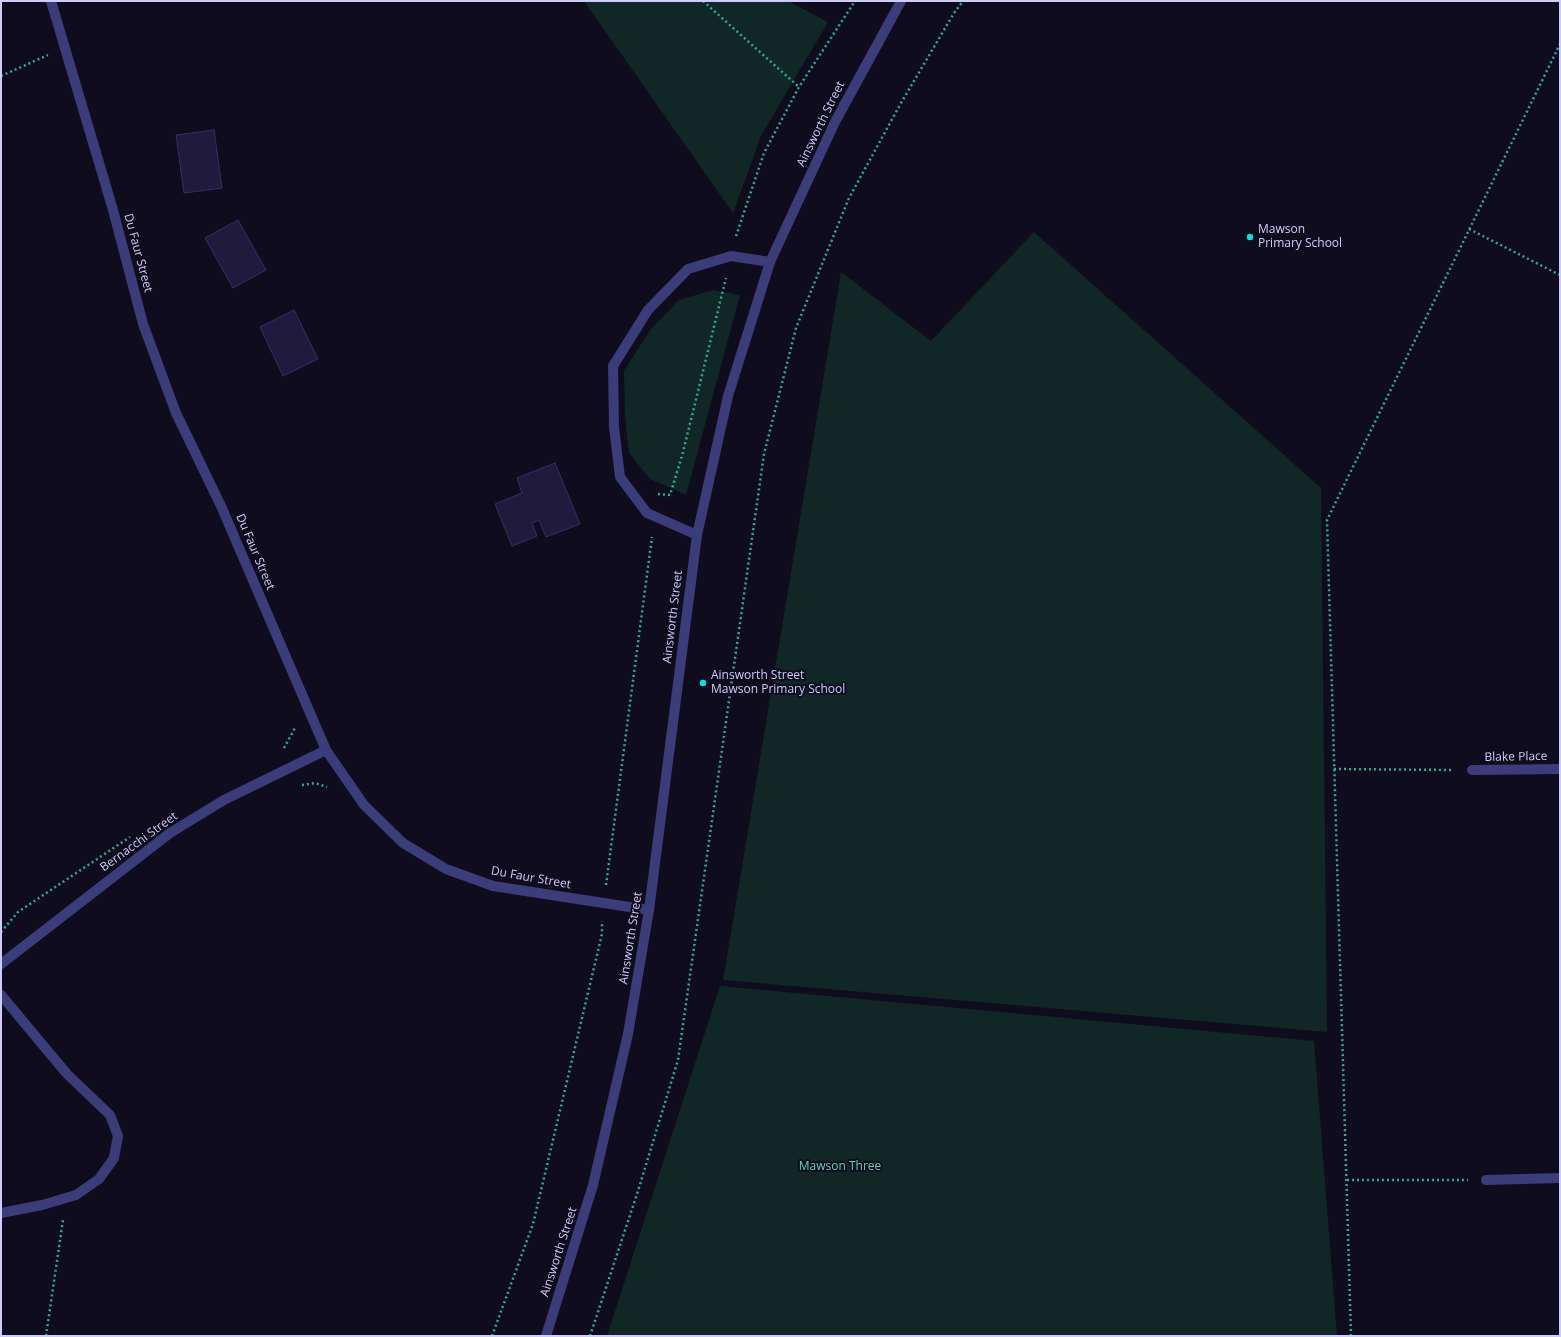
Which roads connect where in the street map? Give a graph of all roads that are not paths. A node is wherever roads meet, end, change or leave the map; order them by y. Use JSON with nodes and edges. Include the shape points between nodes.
{"nodes":[{"id":1,"x":51,"y":1,"type":"edge"},
{"id":2,"x":901,"y":1,"type":"edge"},
{"id":3,"x":770,"y":262,"type":"junction"},
{"id":4,"x":697,"y":535,"type":"junction"},
{"id":5,"x":326,"y":750,"type":"junction"},
{"id":6,"x":1560,"y":769,"type":"edge"},
{"id":7,"x":1472,"y":770,"type":"road end"},
{"id":8,"x":649,"y":910,"type":"junction"},
{"id":9,"x":1,"y":964,"type":"edge"},
{"id":10,"x":1,"y":995,"type":"edge"},
{"id":11,"x":1560,"y":1178,"type":"edge"},
{"id":12,"x":1486,"y":1180,"type":"road end"},
{"id":13,"x":1,"y":1213,"type":"edge"},
{"id":14,"x":546,"y":1336,"type":"edge"}],
"edges":[{"from":1,"to":5,"type":"street","name":"Du Faur Street","via":[[113,210],[143,324],[176,413],[221,506]]},
{"from":2,"to":3,"type":"street","name":"Ainsworth Street","via":[[835,122]]},
{"from":3,"to":4,"type":"street","name":"Ainsworth Street","via":[[728,396]]},
{"from":3,"to":4,"type":"street","via":[[731,256],[688,269],[648,310],[613,366],[614,427],[620,477],[647,513]]},
{"from":4,"to":8,"type":"street","name":"Ainsworth Street"},
{"from":5,"to":8,"type":"street","name":"Du Faur Street","via":[[364,805],[403,843],[446,869],[493,886]]},
{"from":5,"to":9,"type":"street","name":"Bernacchi Street","via":[[224,800],[170,833]]},
{"from":6,"to":7,"type":"street","name":"Blake Place"},
{"from":8,"to":14,"type":"street","name":"Ainsworth Street","via":[[628,1034],[593,1185]]},
{"from":10,"to":13,"type":"street","via":[[67,1074],[110,1115],[118,1136],[114,1158],[98,1179],[76,1195]]},
{"from":11,"to":12,"type":"street"}]}
